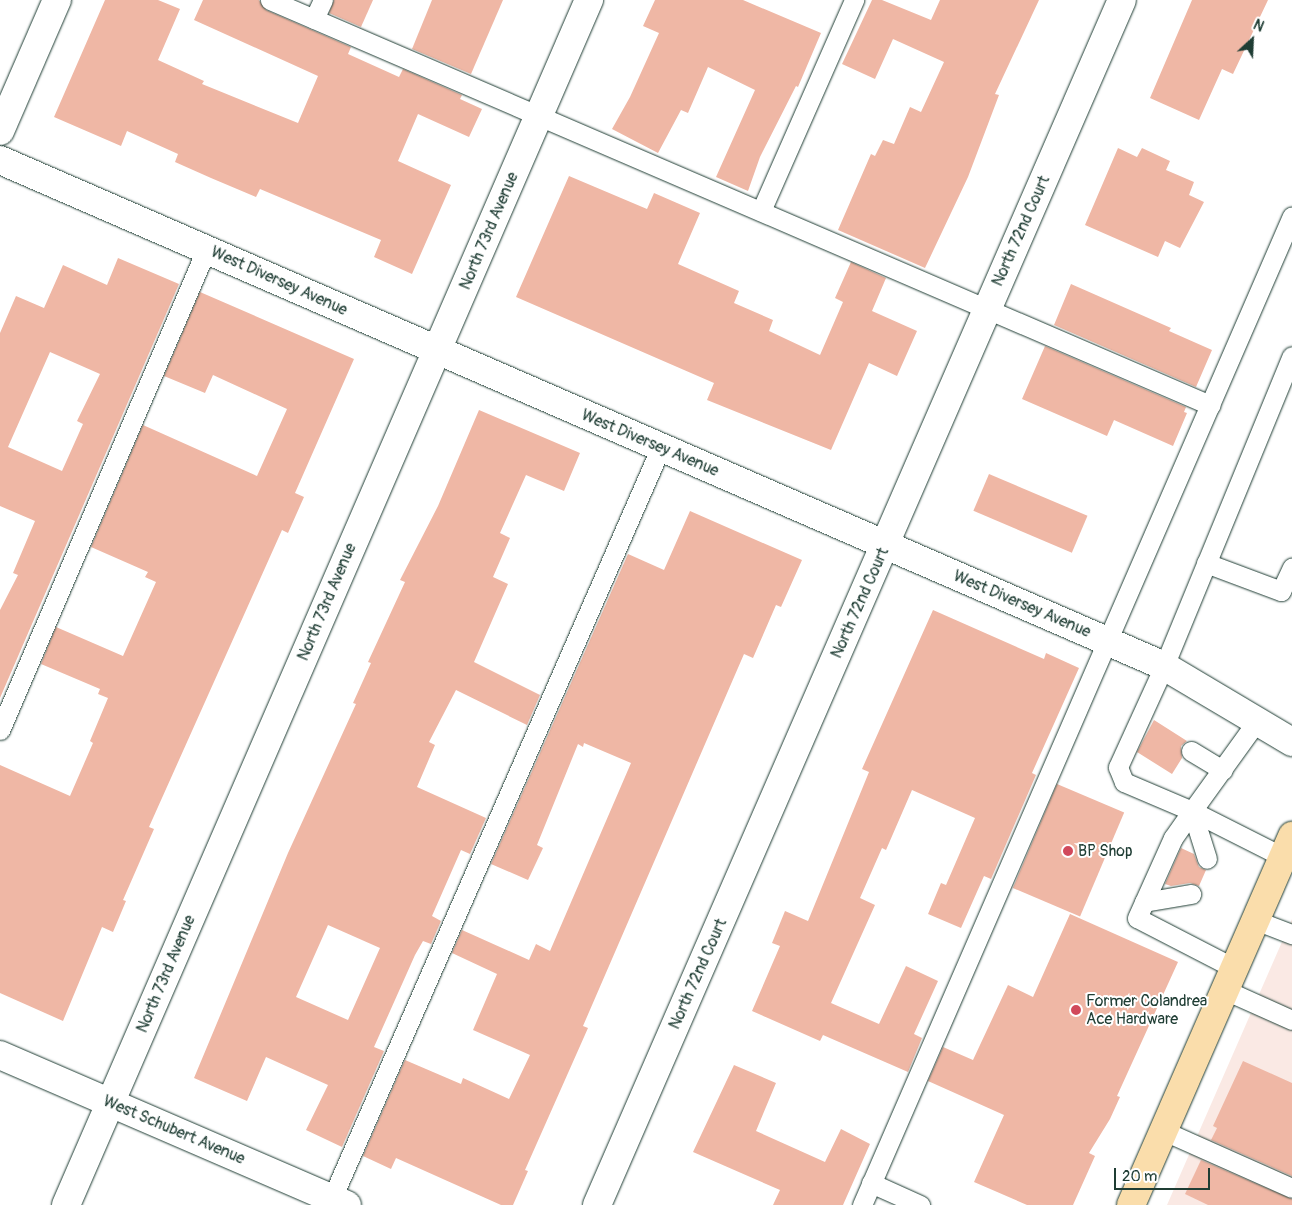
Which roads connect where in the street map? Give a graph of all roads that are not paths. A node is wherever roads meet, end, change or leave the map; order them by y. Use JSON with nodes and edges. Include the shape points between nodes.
{"nodes":[{"id":1,"x":57,"y":0,"type":"edge"},
{"id":2,"x":270,"y":0,"type":"edge"},
{"id":3,"x":323,"y":0,"type":"edge"},
{"id":4,"x":589,"y":0,"type":"edge"},
{"id":5,"x":854,"y":0,"type":"edge"},
{"id":6,"x":1122,"y":0,"type":"edge"},
{"id":7,"x":314,"y":19,"type":"junction"},
{"id":8,"x":538,"y":116,"type":"junction"},
{"id":9,"x":0,"y":131,"type":"edge"},
{"id":10,"x":0,"y":160,"type":"edge"},
{"id":11,"x":761,"y":212,"type":"junction"},
{"id":12,"x":1292,"y":216,"type":"edge"},
{"id":13,"x":206,"y":250,"type":"junction"},
{"id":14,"x":987,"y":309,"type":"junction"},
{"id":15,"x":437,"y":350,"type":"junction"},
{"id":16,"x":1292,"y":356,"type":"edge"},
{"id":17,"x":1210,"y":405,"type":"junction"},
{"id":18,"x":661,"y":448,"type":"junction"},
{"id":19,"x":885,"y":545,"type":"junction"},
{"id":20,"x":1206,"y":563,"type":"junction"},
{"id":21,"x":1292,"y":567,"type":"edge"},
{"id":22,"x":1107,"y":641,"type":"junction"},
{"id":23,"x":1164,"y":666,"type":"junction"},
{"id":24,"x":1257,"y":721,"type":"junction"},
{"id":25,"x":0,"y":730,"type":"edge"},
{"id":26,"x":1292,"y":742,"type":"edge"},
{"id":27,"x":1191,"y":751,"type":"dead end"},
{"id":28,"x":1223,"y":770,"type":"junction"},
{"id":29,"x":1192,"y":810,"type":"junction"},
{"id":30,"x":1288,"y":846,"type":"edge"},
{"id":31,"x":1207,"y":859,"type":"dead end"},
{"id":32,"x":1191,"y":894,"type":"dead end"},
{"id":33,"x":1144,"y":902,"type":"junction"},
{"id":34,"x":1255,"y":920,"type":"junction"},
{"id":35,"x":1292,"y":934,"type":"edge"},
{"id":36,"x":1229,"y":979,"type":"junction"},
{"id":37,"x":1292,"y":1020,"type":"edge"},
{"id":38,"x":0,"y":1055,"type":"edge"},
{"id":39,"x":110,"y":1103,"type":"junction"},
{"id":40,"x":1164,"y":1131,"type":"junction"},
{"id":41,"x":872,"y":1183,"type":"junction"},
{"id":42,"x":1292,"y":1188,"type":"edge"},
{"id":43,"x":336,"y":1203,"type":"edge"},
{"id":44,"x":66,"y":1205,"type":"edge"},
{"id":45,"x":598,"y":1205,"type":"edge"},
{"id":46,"x":862,"y":1205,"type":"edge"},
{"id":47,"x":920,"y":1205,"type":"edge"},
{"id":48,"x":1131,"y":1205,"type":"edge"}],
"edges":[{"from":1,"to":9,"type":"street"},
{"from":2,"to":7,"type":"lane"},
{"from":3,"to":7,"type":"lane"},
{"from":4,"to":8,"type":"street","name":"North 73rd Avenue"},
{"from":5,"to":11,"type":"lane"},
{"from":6,"to":14,"type":"street","name":"North 72nd Court"},
{"from":7,"to":8,"type":"lane"},
{"from":8,"to":11,"type":"lane"},
{"from":8,"to":15,"type":"street","name":"North 73rd Avenue"},
{"from":10,"to":13,"type":"street","name":"West Diversey Avenue"},
{"from":11,"to":14,"type":"lane"},
{"from":12,"to":17,"type":"lane"},
{"from":13,"to":15,"type":"street","name":"West Diversey Avenue"},
{"from":13,"to":25,"type":"lane"},
{"from":14,"to":17,"type":"lane"},
{"from":14,"to":19,"type":"street","name":"North 72nd Court"},
{"from":15,"to":18,"type":"street","name":"West Diversey Avenue"},
{"from":15,"to":39,"type":"street","name":"North 73rd Avenue"},
{"from":16,"to":20,"type":"lane"},
{"from":17,"to":22,"type":"lane"},
{"from":18,"to":19,"type":"street","name":"West Diversey Avenue"},
{"from":18,"to":43,"type":"lane"},
{"from":19,"to":22,"type":"street","name":"West Diversey Avenue"},
{"from":19,"to":45,"type":"street","name":"North 72nd Court"},
{"from":20,"to":21,"type":"lane","via":[[1281,591]]},
{"from":20,"to":23,"type":"lane"},
{"from":22,"to":23,"type":"street","name":"West Diversey Avenue"},
{"from":22,"to":41,"type":"lane"},
{"from":23,"to":24,"type":"street","name":"West Diversey Avenue"},
{"from":23,"to":29,"type":"lane","via":[[1146,724],[1118,767],[1124,782]]},
{"from":24,"to":26,"type":"street","name":"West Diversey Avenue"},
{"from":24,"to":28,"type":"lane"},
{"from":27,"to":28,"type":"lane"},
{"from":28,"to":29,"type":"lane"},
{"from":29,"to":30,"type":"lane"},
{"from":29,"to":31,"type":"lane"},
{"from":29,"to":33,"type":"lane","via":[[1173,838]]},
{"from":30,"to":34,"type":"main road"},
{"from":32,"to":33,"type":"lane"},
{"from":33,"to":36,"type":"lane","via":[[1137,918]]},
{"from":34,"to":35,"type":"lane"},
{"from":34,"to":36,"type":"main road"},
{"from":36,"to":37,"type":"lane"},
{"from":36,"to":40,"type":"main road"},
{"from":38,"to":39,"type":"street","name":"West Schubert Avenue"},
{"from":39,"to":43,"type":"street","name":"West Schubert Avenue"},
{"from":39,"to":44,"type":"street","name":"North 73rd Avenue"},
{"from":40,"to":42,"type":"lane"},
{"from":40,"to":48,"type":"main road"},
{"from":41,"to":46,"type":"lane"},
{"from":41,"to":47,"type":"lane"}]}
